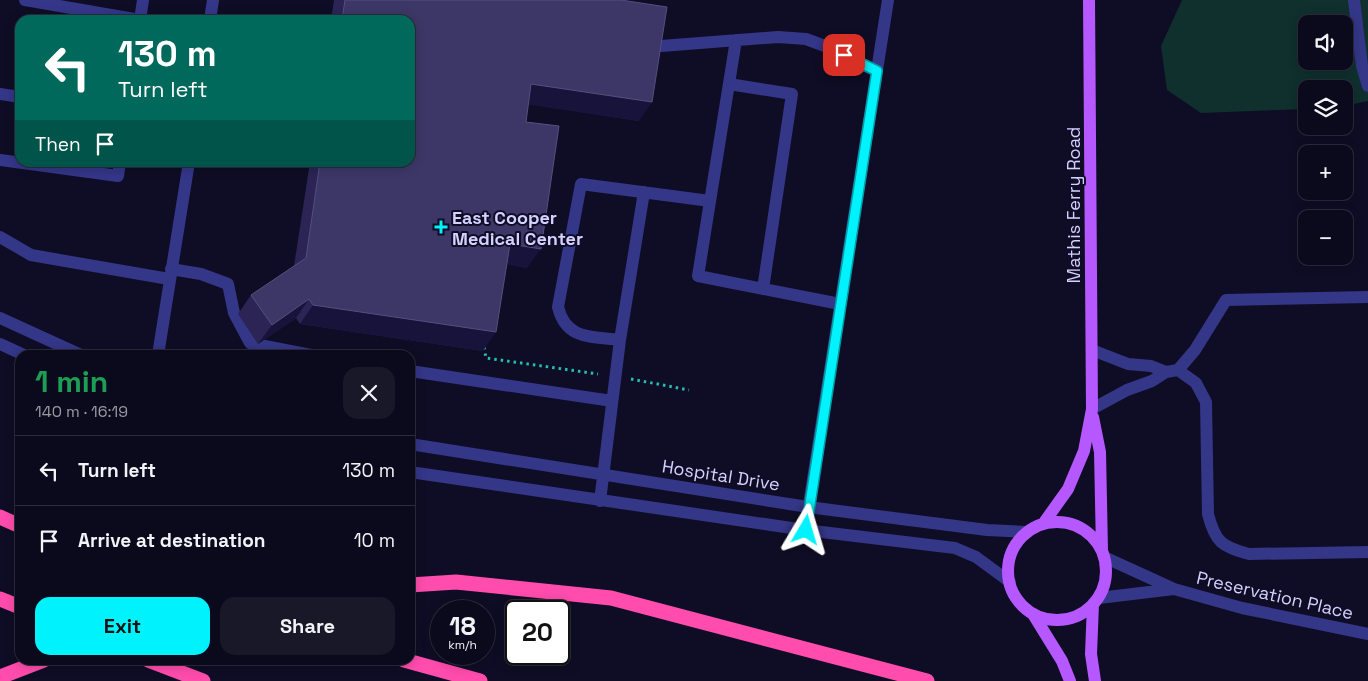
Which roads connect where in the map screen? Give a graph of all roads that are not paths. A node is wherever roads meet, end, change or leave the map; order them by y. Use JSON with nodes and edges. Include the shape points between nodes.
{"nodes":[{"id":1,"x":25,"y":0,"type":"edge"},
{"id":2,"x":143,"y":0,"type":"edge"},
{"id":3,"x":213,"y":0,"type":"edge"},
{"id":4,"x":888,"y":0,"type":"edge"},
{"id":5,"x":1089,"y":0,"type":"edge"},
{"id":6,"x":1354,"y":0,"type":"edge"},
{"id":7,"x":111,"y":15,"type":"edge"},
{"id":8,"x":141,"y":15,"type":"edge"},
{"id":9,"x":211,"y":15,"type":"edge"},
{"id":10,"x":736,"y":40,"type":"junction"},
{"id":11,"x":661,"y":46,"type":"edge"},
{"id":12,"x":877,"y":71,"type":"junction"},
{"id":13,"x":729,"y":84,"type":"junction"},
{"id":14,"x":1368,"y":86,"type":"edge"},
{"id":15,"x":0,"y":94,"type":"edge"},
{"id":16,"x":15,"y":96,"type":"edge"},
{"id":17,"x":0,"y":160,"type":"edge"},
{"id":18,"x":15,"y":162,"type":"edge"},
{"id":19,"x":52,"y":167,"type":"edge"},
{"id":20,"x":119,"y":167,"type":"edge"},
{"id":21,"x":188,"y":167,"type":"edge"},
{"id":22,"x":644,"y":192,"type":"junction"},
{"id":23,"x":710,"y":201,"type":"junction"},
{"id":24,"x":0,"y":237,"type":"edge"},
{"id":25,"x":170,"y":274,"type":"junction"},
{"id":26,"x":764,"y":289,"type":"junction"},
{"id":27,"x":1368,"y":298,"type":"edge"},
{"id":28,"x":840,"y":304,"type":"junction"},
{"id":29,"x":0,"y":318,"type":"edge"},
{"id":30,"x":620,"y":340,"type":"junction"},
{"id":31,"x":0,"y":344,"type":"edge"},
{"id":32,"x":70,"y":350,"type":"edge"},
{"id":33,"x":159,"y":350,"type":"edge"},
{"id":34,"x":286,"y":350,"type":"edge"},
{"id":35,"x":1092,"y":350,"type":"junction"},
{"id":36,"x":15,"y":351,"type":"edge"},
{"id":37,"x":1172,"y":371,"type":"junction"},
{"id":38,"x":415,"y":372,"type":"edge"},
{"id":39,"x":612,"y":401,"type":"junction"},
{"id":40,"x":1092,"y":409,"type":"junction"},
{"id":41,"x":415,"y":445,"type":"edge"},
{"id":42,"x":415,"y":473,"type":"edge"},
{"id":43,"x":603,"y":474,"type":"junction"},
{"id":44,"x":600,"y":501,"type":"junction"},
{"id":45,"x":808,"y":507,"type":"junction"},
{"id":46,"x":0,"y":517,"type":"edge"},
{"id":47,"x":15,"y":524,"type":"edge"},
{"id":48,"x":1042,"y":524,"type":"junction"},
{"id":49,"x":806,"y":530,"type":"junction"},
{"id":50,"x":1027,"y":532,"type":"junction"},
{"id":51,"x":1368,"y":552,"type":"edge"},
{"id":52,"x":1103,"y":553,"type":"junction"},
{"id":53,"x":1010,"y":582,"type":"junction"},
{"id":54,"x":415,"y":585,"type":"edge"},
{"id":55,"x":1174,"y":589,"type":"junction"},
{"id":56,"x":0,"y":599,"type":"edge"},
{"id":57,"x":1096,"y":601,"type":"junction"},
{"id":58,"x":15,"y":605,"type":"edge"},
{"id":59,"x":1033,"y":614,"type":"junction"},
{"id":60,"x":1368,"y":634,"type":"edge"},
{"id":61,"x":415,"y":663,"type":"edge"},
{"id":62,"x":31,"y":665,"type":"edge"},
{"id":63,"x":161,"y":665,"type":"edge"},
{"id":64,"x":0,"y":677,"type":"edge"},
{"id":65,"x":203,"y":681,"type":"edge"},
{"id":66,"x":480,"y":681,"type":"edge"},
{"id":67,"x":928,"y":681,"type":"edge"},
{"id":68,"x":1070,"y":681,"type":"edge"},
{"id":69,"x":1095,"y":681,"type":"edge"}],
"edges":[{"from":1,"to":7,"type":"street"},
{"from":2,"to":8,"type":"street"},
{"from":3,"to":9,"type":"street"},
{"from":4,"to":12,"type":"street"},
{"from":5,"to":35,"type":"main road","name":"Mathis Ferry Road"},
{"from":6,"to":14,"type":"street","via":[[1362,66]]},
{"from":10,"to":11,"type":"street"},
{"from":10,"to":12,"type":"street","via":[[806,39]]},
{"from":10,"to":13,"type":"street"},
{"from":12,"to":28,"type":"street"},
{"from":13,"to":23,"type":"street"},
{"from":13,"to":26,"type":"street","via":[[792,94]]},
{"from":15,"to":16,"type":"street"},
{"from":17,"to":18,"type":"street"},
{"from":19,"to":20,"type":"street","via":[[118,176]]},
{"from":21,"to":25,"type":"street"},
{"from":22,"to":23,"type":"street"},
{"from":22,"to":30,"type":"street"},
{"from":22,"to":30,"type":"street","via":[[582,184],[558,306],[561,320],[575,333]]},
{"from":23,"to":26,"type":"street","via":[[698,276]]},
{"from":24,"to":25,"type":"street","via":[[31,255]]},
{"from":25,"to":33,"type":"street"},
{"from":25,"to":34,"type":"street","via":[[202,274],[228,284],[234,313],[250,343]]},
{"from":26,"to":28,"type":"street"},
{"from":27,"to":37,"type":"street","via":[[1226,300],[1195,350]]},
{"from":28,"to":45,"type":"street"},
{"from":29,"to":32,"type":"street"},
{"from":30,"to":39,"type":"street"},
{"from":31,"to":36,"type":"street"},
{"from":35,"to":37,"type":"street","via":[[1128,364]]},
{"from":35,"to":40,"type":"main road","name":"Mathis Ferry Road"},
{"from":37,"to":40,"type":"street"},
{"from":37,"to":51,"type":"street","via":[[1196,382],[1206,402],[1208,514],[1219,542],[1249,554]]},
{"from":38,"to":39,"type":"street"},
{"from":39,"to":43,"type":"street"},
{"from":40,"to":48,"type":"main road","name":"Mathis Ferry Road","via":[[1084,451],[1068,489]]},
{"from":40,"to":52,"type":"main road","name":"Mathis Ferry Road","via":[[1100,452]]},
{"from":41,"to":43,"type":"street","name":"Hospital Drive"},
{"from":42,"to":44,"type":"street"},
{"from":43,"to":44,"type":"street"},
{"from":43,"to":45,"type":"street","name":"Hospital Drive"},
{"from":44,"to":49,"type":"street"},
{"from":45,"to":49,"type":"street"},
{"from":45,"to":50,"type":"street","name":"Hospital Drive","via":[[986,530]]},
{"from":46,"to":47,"type":"highway"},
{"from":48,"to":50,"type":"main road"},
{"from":48,"to":52,"type":"main road","via":[[1060,522],[1077,526],[1091,536]]},
{"from":49,"to":53,"type":"street","via":[[955,548],[976,557]]},
{"from":50,"to":53,"type":"main road","via":[[1015,546],[1009,564]]},
{"from":52,"to":55,"type":"street","name":"Preservation Place"},
{"from":52,"to":57,"type":"main road","via":[[1104,585]]},
{"from":53,"to":59,"type":"main road","via":[[1014,595]]},
{"from":54,"to":67,"type":"highway","via":[[456,582],[611,598]]},
{"from":55,"to":57,"type":"street","name":"Preservation Place"},
{"from":55,"to":60,"type":"street","name":"Preservation Place","via":[[1242,608]]},
{"from":56,"to":58,"type":"highway"},
{"from":57,"to":59,"type":"main road","via":[[1084,613],[1059,620]]},
{"from":57,"to":69,"type":"main road","via":[[1091,654]]},
{"from":59,"to":68,"type":"main road","via":[[1062,661]]},
{"from":61,"to":66,"type":"highway"},
{"from":62,"to":64,"type":"highway"},
{"from":63,"to":65,"type":"highway"}]}
